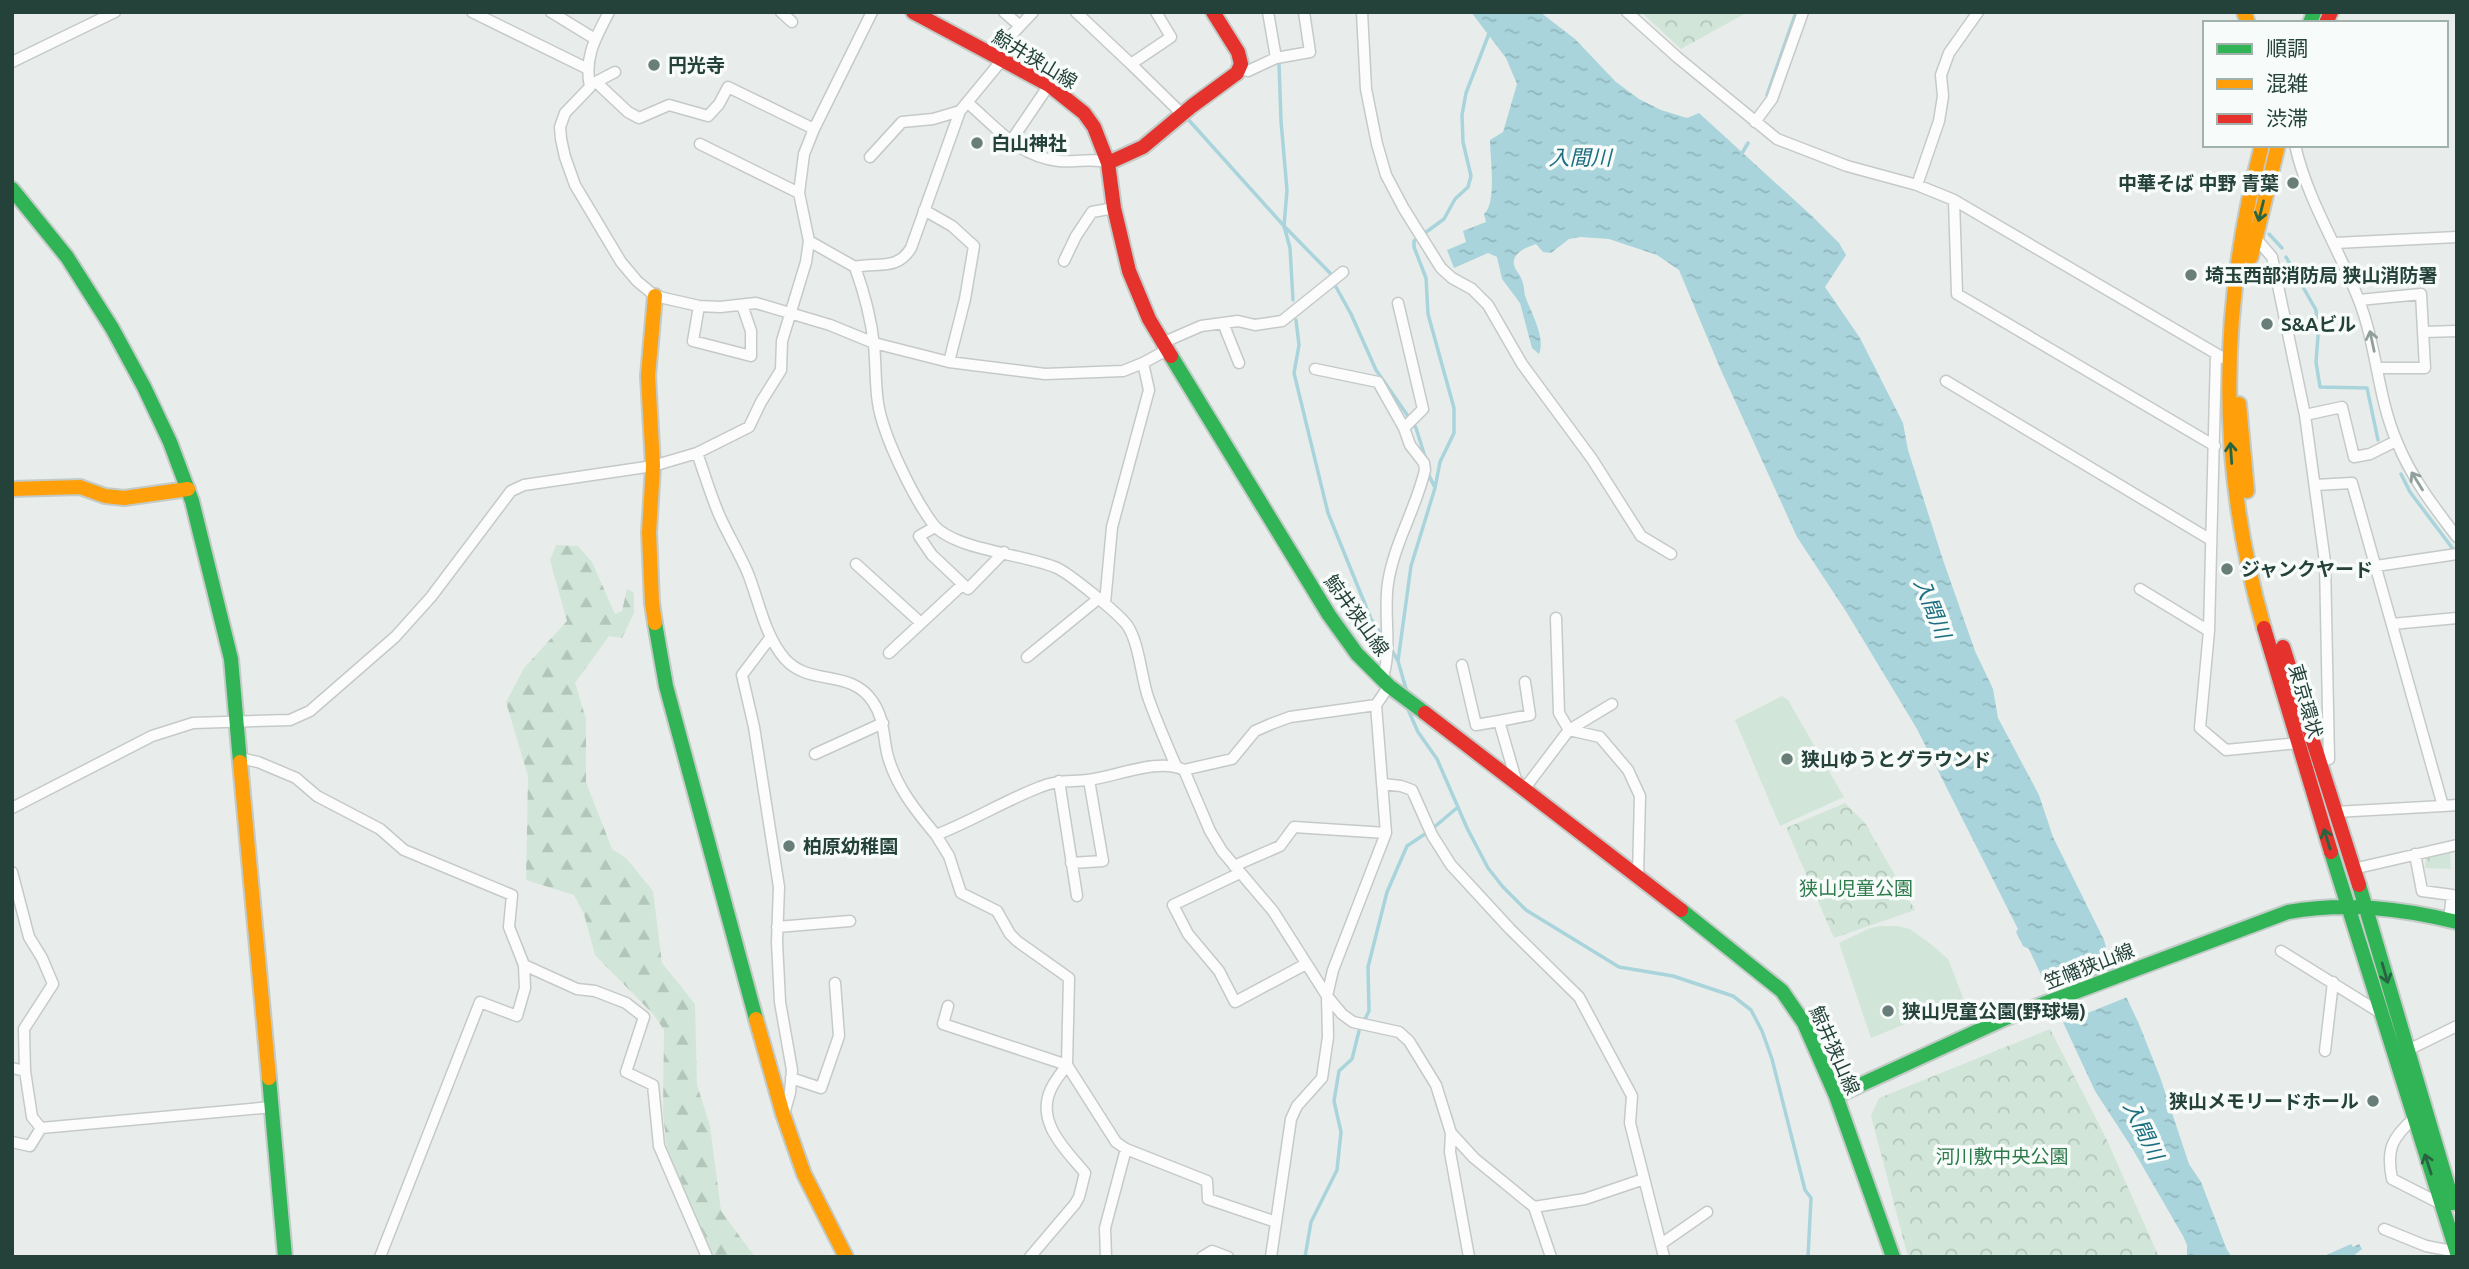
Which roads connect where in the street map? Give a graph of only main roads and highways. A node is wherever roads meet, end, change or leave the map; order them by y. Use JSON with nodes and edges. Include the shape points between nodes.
{"nodes":[{"id":1,"x":913,"y":12,"type":"edge"},
{"id":2,"x":1213,"y":12,"type":"edge"},
{"id":3,"x":934,"y":17,"type":"edge"},
{"id":4,"x":2262,"y":147,"type":"edge"},
{"id":5,"x":2277,"y":147,"type":"edge"},
{"id":6,"x":1108,"y":163,"type":"junction"},
{"id":7,"x":12,"y":189,"type":"edge"},
{"id":8,"x":654,"y":296,"type":"road end"},
{"id":9,"x":12,"y":489,"type":"edge"},
{"id":10,"x":188,"y":489,"type":"junction"},
{"id":11,"x":2347,"y":905,"type":"junction"},
{"id":12,"x":2366,"y":907,"type":"junction"},
{"id":13,"x":2453,"y":921,"type":"edge"},
{"id":14,"x":2400,"y":1054,"type":"junction"},
{"id":15,"x":1836,"y":1097,"type":"junction"},
{"id":16,"x":2457,"y":1214,"type":"edge"},
{"id":17,"x":2457,"y":1252,"type":"edge"},
{"id":18,"x":1890,"y":1254,"type":"edge"},
{"id":19,"x":285,"y":1257,"type":"edge"},
{"id":20,"x":846,"y":1257,"type":"edge"}],
"edges":[{"from":1,"to":3,"type":"main road","name":"鯨井狭山線"},
{"from":2,"to":6,"type":"main road","via":[[1237,50],[1241,69],[1140,150]]},
{"from":3,"to":6,"type":"main road","name":"鯨井狭山線","via":[[1049,85],[1084,113]]},
{"from":11,"to":4,"type":"main road","name":"東京環状","one_way":true,"via":[[2253,589],[2238,517],[2222,357]]},
{"from":5,"to":12,"type":"main road","name":"東京環状","one_way":true,"via":[[2254,236],[2242,320],[2239,363],[2244,470],[2264,586]]},
{"from":6,"to":15,"type":"main road","name":"鯨井狭山線","via":[[1122,247],[1137,296],[1357,654],[1386,683],[1782,991],[1804,1023]]},
{"from":7,"to":10,"type":"main road","via":[[67,257],[113,328],[170,442]]},
{"from":8,"to":20,"type":"main road","via":[[648,376],[653,466],[649,533],[656,634],[666,686],[783,1114],[816,1200]]},
{"from":9,"to":10,"type":"main road","via":[[80,487],[124,498]]},
{"from":10,"to":19,"type":"main road","via":[[231,659]]},
{"from":11,"to":12,"type":"main road","name":"笠幡狭山線"},
{"from":11,"to":14,"type":"main road","name":"東京環状","via":[[2380,1012]]},
{"from":11,"to":15,"type":"main road","name":"笠幡狭山線","via":[[2305,908],[2251,924],[2006,1018]]},
{"from":12,"to":13,"type":"main road","name":"笠幡狭山線"},
{"from":12,"to":14,"type":"main road","name":"東京環状","one_way":true},
{"from":14,"to":16,"type":"main road","name":"東京環状"},
{"from":17,"to":14,"type":"main road","name":"東京環状","one_way":true,"via":[[2414,1118]]},
{"from":15,"to":18,"type":"main road","name":"鯨井狭山線"}]}
